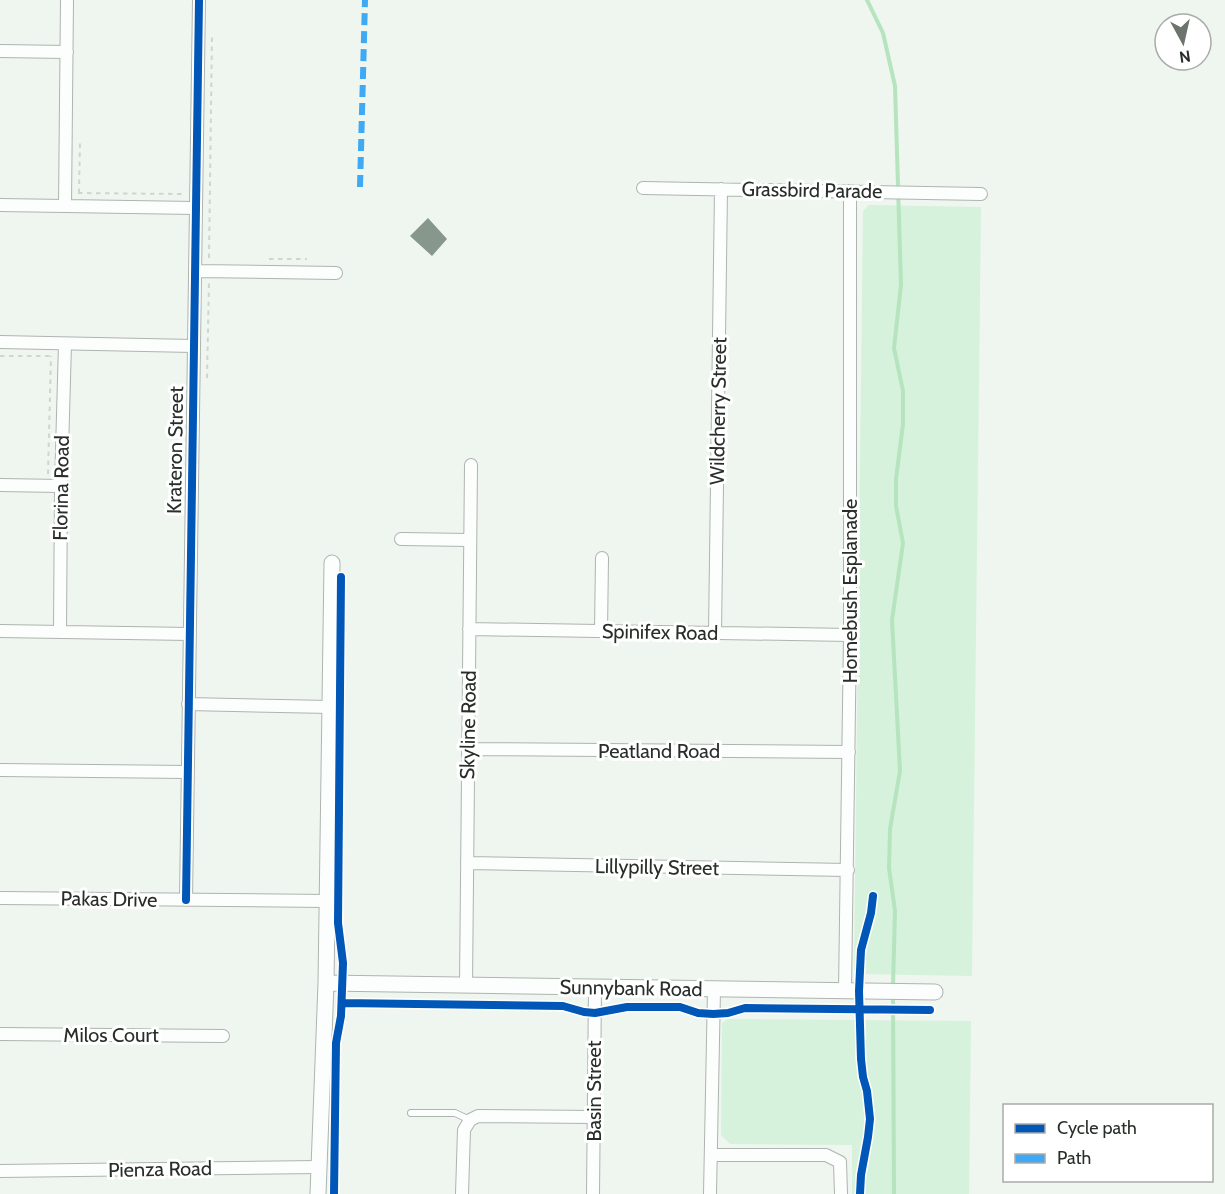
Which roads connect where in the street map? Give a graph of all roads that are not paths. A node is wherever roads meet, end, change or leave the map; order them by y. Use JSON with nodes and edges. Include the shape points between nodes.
{"nodes":[{"id":1,"x":67,"y":0,"type":"edge"},
{"id":2,"x":199,"y":0,"type":"edge"},
{"id":3,"x":0,"y":51,"type":"edge"},
{"id":4,"x":67,"y":52,"type":"junction"},
{"id":5,"x":643,"y":188,"type":"dead end"},
{"id":6,"x":721,"y":189,"type":"junction"},
{"id":7,"x":850,"y":191,"type":"junction"},
{"id":8,"x":981,"y":194,"type":"dead end"},
{"id":9,"x":0,"y":205,"type":"edge"},
{"id":10,"x":65,"y":206,"type":"junction"},
{"id":11,"x":195,"y":208,"type":"junction"},
{"id":12,"x":195,"y":271,"type":"junction"},
{"id":13,"x":336,"y":273,"type":"dead end"},
{"id":14,"x":0,"y":342,"type":"edge"},
{"id":15,"x":65,"y":344,"type":"junction"},
{"id":16,"x":193,"y":346,"type":"junction"},
{"id":17,"x":471,"y":465,"type":"dead end"},
{"id":18,"x":0,"y":485,"type":"edge"},
{"id":19,"x":61,"y":486,"type":"junction"},
{"id":20,"x":401,"y":539,"type":"dead end"},
{"id":21,"x":470,"y":540,"type":"junction"},
{"id":22,"x":602,"y":558,"type":"dead end"},
{"id":23,"x":332,"y":563,"type":"dead end"},
{"id":24,"x":470,"y":628,"type":"junction"},
{"id":25,"x":0,"y":631,"type":"edge"},
{"id":26,"x":601,"y":631,"type":"junction"},
{"id":27,"x":60,"y":632,"type":"junction"},
{"id":28,"x":715,"y":633,"type":"junction"},
{"id":29,"x":189,"y":634,"type":"junction"},
{"id":30,"x":850,"y":635,"type":"junction"},
{"id":31,"x":188,"y":704,"type":"junction"},
{"id":32,"x":330,"y":707,"type":"junction"},
{"id":33,"x":468,"y":749,"type":"junction"},
{"id":34,"x":849,"y":752,"type":"junction"},
{"id":35,"x":0,"y":770,"type":"edge"},
{"id":36,"x":187,"y":772,"type":"junction"},
{"id":37,"x":467,"y":863,"type":"junction"},
{"id":38,"x":848,"y":870,"type":"junction"},
{"id":39,"x":0,"y":898,"type":"edge"},
{"id":40,"x":186,"y":900,"type":"junction"},
{"id":41,"x":327,"y":901,"type":"junction"},
{"id":42,"x":326,"y":983,"type":"junction"},
{"id":43,"x":466,"y":985,"type":"junction"},
{"id":44,"x":595,"y":987,"type":"junction"},
{"id":45,"x":714,"y":989,"type":"junction"},
{"id":46,"x":845,"y":991,"type":"junction"},
{"id":47,"x":935,"y":992,"type":"dead end"},
{"id":48,"x":0,"y":1034,"type":"edge"},
{"id":49,"x":223,"y":1036,"type":"dead end"},
{"id":50,"x":411,"y":1113,"type":"dead end"},
{"id":51,"x":594,"y":1117,"type":"junction"},
{"id":52,"x":470,"y":1120,"type":"junction"},
{"id":53,"x":711,"y":1155,"type":"junction"},
{"id":54,"x":319,"y":1167,"type":"junction"},
{"id":55,"x":0,"y":1171,"type":"edge"},
{"id":56,"x":318,"y":1194,"type":"edge"},
{"id":57,"x":462,"y":1194,"type":"edge"},
{"id":58,"x":593,"y":1194,"type":"edge"},
{"id":59,"x":710,"y":1194,"type":"edge"},
{"id":60,"x":841,"y":1194,"type":"edge"}],
"edges":[{"from":1,"to":4,"type":"street"},
{"from":2,"to":11,"type":"street","name":"Krateron Street"},
{"from":3,"to":4,"type":"street"},
{"from":4,"to":10,"type":"street"},
{"from":5,"to":6,"type":"street","name":"Grassbird Parade"},
{"from":6,"to":7,"type":"street","name":"Grassbird Parade"},
{"from":6,"to":28,"type":"street","name":"Wildcherry Street"},
{"from":7,"to":8,"type":"street","name":"Grassbird Parade"},
{"from":7,"to":30,"type":"street","name":"Homebush Esplanade"},
{"from":9,"to":10,"type":"street"},
{"from":10,"to":11,"type":"street"},
{"from":11,"to":12,"type":"street","name":"Krateron Street"},
{"from":12,"to":13,"type":"street"},
{"from":12,"to":16,"type":"street","name":"Krateron Street"},
{"from":14,"to":15,"type":"street"},
{"from":15,"to":16,"type":"street"},
{"from":15,"to":19,"type":"street","name":"Florina Road"},
{"from":16,"to":29,"type":"street","name":"Krateron Street"},
{"from":17,"to":21,"type":"street","name":"Skyline Road"},
{"from":18,"to":19,"type":"street"},
{"from":19,"to":27,"type":"street","name":"Florina Road"},
{"from":20,"to":21,"type":"street"},
{"from":21,"to":24,"type":"street","name":"Skyline Road"},
{"from":22,"to":26,"type":"street"},
{"from":23,"to":32,"type":"street"},
{"from":24,"to":26,"type":"street","name":"Spinifex Road"},
{"from":24,"to":33,"type":"street","name":"Skyline Road"},
{"from":25,"to":27,"type":"street"},
{"from":26,"to":28,"type":"street","name":"Spinifex Road"},
{"from":27,"to":29,"type":"street"},
{"from":28,"to":30,"type":"street","name":"Spinifex Road"},
{"from":29,"to":31,"type":"street","name":"Krateron Street"},
{"from":30,"to":34,"type":"street","name":"Homebush Esplanade"},
{"from":31,"to":32,"type":"street"},
{"from":31,"to":36,"type":"street","name":"Krateron Street"},
{"from":32,"to":41,"type":"street"},
{"from":33,"to":34,"type":"street","name":"Peatland Road"},
{"from":33,"to":37,"type":"street","name":"Skyline Road"},
{"from":34,"to":38,"type":"street","name":"Homebush Esplanade"},
{"from":35,"to":36,"type":"street"},
{"from":36,"to":40,"type":"street","name":"Krateron Street"},
{"from":37,"to":38,"type":"street","name":"Lillypilly Street"},
{"from":37,"to":43,"type":"street","name":"Skyline Road"},
{"from":38,"to":46,"type":"street","name":"Homebush Esplanade"},
{"from":39,"to":40,"type":"street","name":"Pakas Drive"},
{"from":40,"to":41,"type":"street","name":"Pakas Drive"},
{"from":41,"to":42,"type":"street"},
{"from":42,"to":43,"type":"street","name":"Sunnybank Road"},
{"from":42,"to":54,"type":"street"},
{"from":43,"to":44,"type":"street","name":"Sunnybank Road"},
{"from":44,"to":45,"type":"street","name":"Sunnybank Road"},
{"from":44,"to":51,"type":"street","name":"Basin Street"},
{"from":45,"to":46,"type":"street","name":"Sunnybank Road"},
{"from":45,"to":53,"type":"street"},
{"from":46,"to":47,"type":"street","name":"Sunnybank Road"},
{"from":48,"to":49,"type":"street","name":"Milos Court"},
{"from":50,"to":52,"type":"lane","via":[[455,1113]]},
{"from":51,"to":52,"type":"street","via":[[478,1116]]},
{"from":51,"to":58,"type":"street","name":"Basin Street"},
{"from":52,"to":57,"type":"street","via":[[464,1130]]},
{"from":53,"to":59,"type":"street"},
{"from":53,"to":60,"type":"street","via":[[826,1155],[840,1162]]},
{"from":54,"to":55,"type":"street","name":"Pienza Road"},
{"from":54,"to":56,"type":"street"}]}
